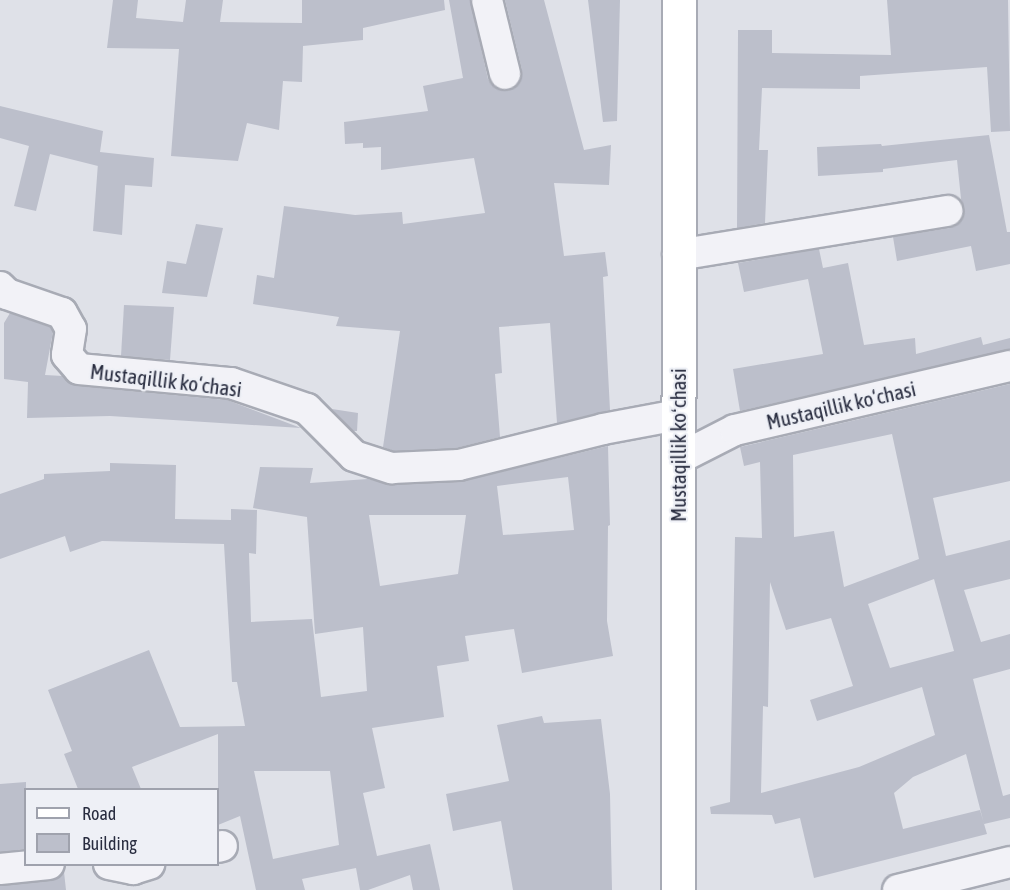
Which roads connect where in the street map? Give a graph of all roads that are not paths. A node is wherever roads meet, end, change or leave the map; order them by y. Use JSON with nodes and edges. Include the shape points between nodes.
{"nodes":[{"id":1,"x":487,"y":0,"type":"edge"},
{"id":2,"x":679,"y":0,"type":"edge"},
{"id":3,"x":505,"y":74,"type":"dead end"},
{"id":4,"x":947,"y":211,"type":"dead end"},
{"id":5,"x":678,"y":255,"type":"junction"},
{"id":6,"x":2,"y":292,"type":"edge"},
{"id":7,"x":1010,"y":366,"type":"edge"},
{"id":8,"x":678,"y":415,"type":"junction"},
{"id":9,"x":678,"y":459,"type":"junction"},
{"id":10,"x":1010,"y":862,"type":"edge"},
{"id":11,"x":29,"y":866,"type":"edge"},
{"id":12,"x":119,"y":866,"type":"edge"},
{"id":13,"x":143,"y":866,"type":"edge"},
{"id":14,"x":0,"y":869,"type":"edge"},
{"id":15,"x":678,"y":890,"type":"edge"},
{"id":16,"x":898,"y":890,"type":"edge"}],
"edges":[{"from":1,"to":3,"type":"street"},
{"from":2,"to":5,"type":"main road","name":"Mustaqillik koʻchasi"},
{"from":4,"to":5,"type":"street"},
{"from":5,"to":8,"type":"main road","name":"Mustaqillik koʻchasi"},
{"from":6,"to":8,"type":"street","name":"Mustaqillik ko‘chasi","via":[[62,313],[71,328],[67,355],[79,369],[231,384],[307,409],[354,456],[392,468],[459,465],[603,429]]},
{"from":7,"to":9,"type":"street","name":"Mustaqillik ko‘chasi","via":[[735,430]]},
{"from":8,"to":9,"type":"main road","name":"Mustaqillik koʻchasi"},
{"from":9,"to":15,"type":"main road","name":"Mustaqillik koʻchasi"},
{"from":10,"to":16,"type":"street"},
{"from":11,"to":14,"type":"street"},
{"from":12,"to":13,"type":"street"}]}
